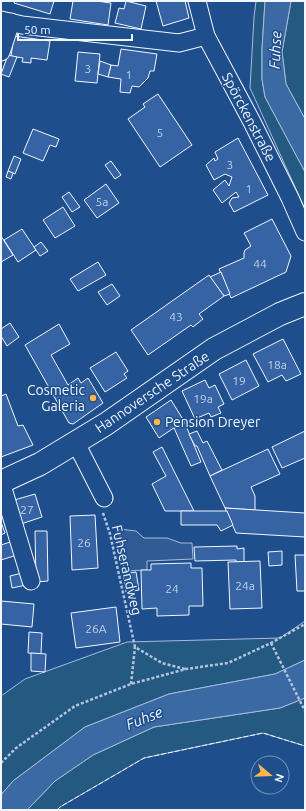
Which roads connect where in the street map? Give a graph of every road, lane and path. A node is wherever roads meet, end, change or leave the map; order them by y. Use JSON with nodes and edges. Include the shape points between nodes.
{"nodes":[{"id":1,"x":197,"y":1,"type":"edge"},
{"id":2,"x":6,"y":21,"type":"edge"},
{"id":3,"x":206,"y":36,"type":"junction"},
{"id":4,"x":1,"y":52,"type":"edge"},
{"id":5,"x":305,"y":232,"type":"edge"},
{"id":6,"x":305,"y":304,"type":"edge"},
{"id":7,"x":76,"y":443,"type":"junction"},
{"id":8,"x":1,"y":482,"type":"edge"},
{"id":9,"x":104,"y":498,"type":"joint"},
{"id":10,"x":31,"y":581,"type":"dead end"},
{"id":11,"x":305,"y":624,"type":"edge"},
{"id":12,"x":271,"y":643,"type":"junction"},
{"id":13,"x":135,"y":647,"type":"junction"},
{"id":14,"x":186,"y":669,"type":"junction"},
{"id":15,"x":131,"y":684,"type":"junction"},
{"id":16,"x":305,"y":711,"type":"edge"},
{"id":17,"x":1,"y":764,"type":"edge"}],
"edges":[{"from":1,"to":3,"type":"street","name":"Spörckenstraße"},
{"from":2,"to":3,"type":"street","via":[[179,43]]},
{"from":2,"to":4,"type":"street"},
{"from":3,"to":5,"type":"street","name":"Spörckenstraße","via":[[272,162]]},
{"from":6,"to":7,"type":"main road","name":"Hannoversche Straße","via":[[280,314],[214,349]]},
{"from":7,"to":8,"type":"main road","name":"Hannoversche Straße","via":[[40,464]]},
{"from":7,"to":9,"type":"street"},
{"from":8,"to":10,"type":"street"},
{"from":9,"to":13,"type":"path","name":"Fuhserandweg","via":[[102,511],[110,534]]},
{"from":11,"to":12,"type":"path"},
{"from":12,"to":14,"type":"path","via":[[228,663]]},
{"from":12,"to":16,"type":"path"},
{"from":13,"to":14,"type":"path","via":[[162,663]]},
{"from":13,"to":15,"type":"path","name":"Fuhserandweg"},
{"from":14,"to":15,"type":"path"},
{"from":15,"to":17,"type":"path","via":[[75,706],[16,748]]}]}
